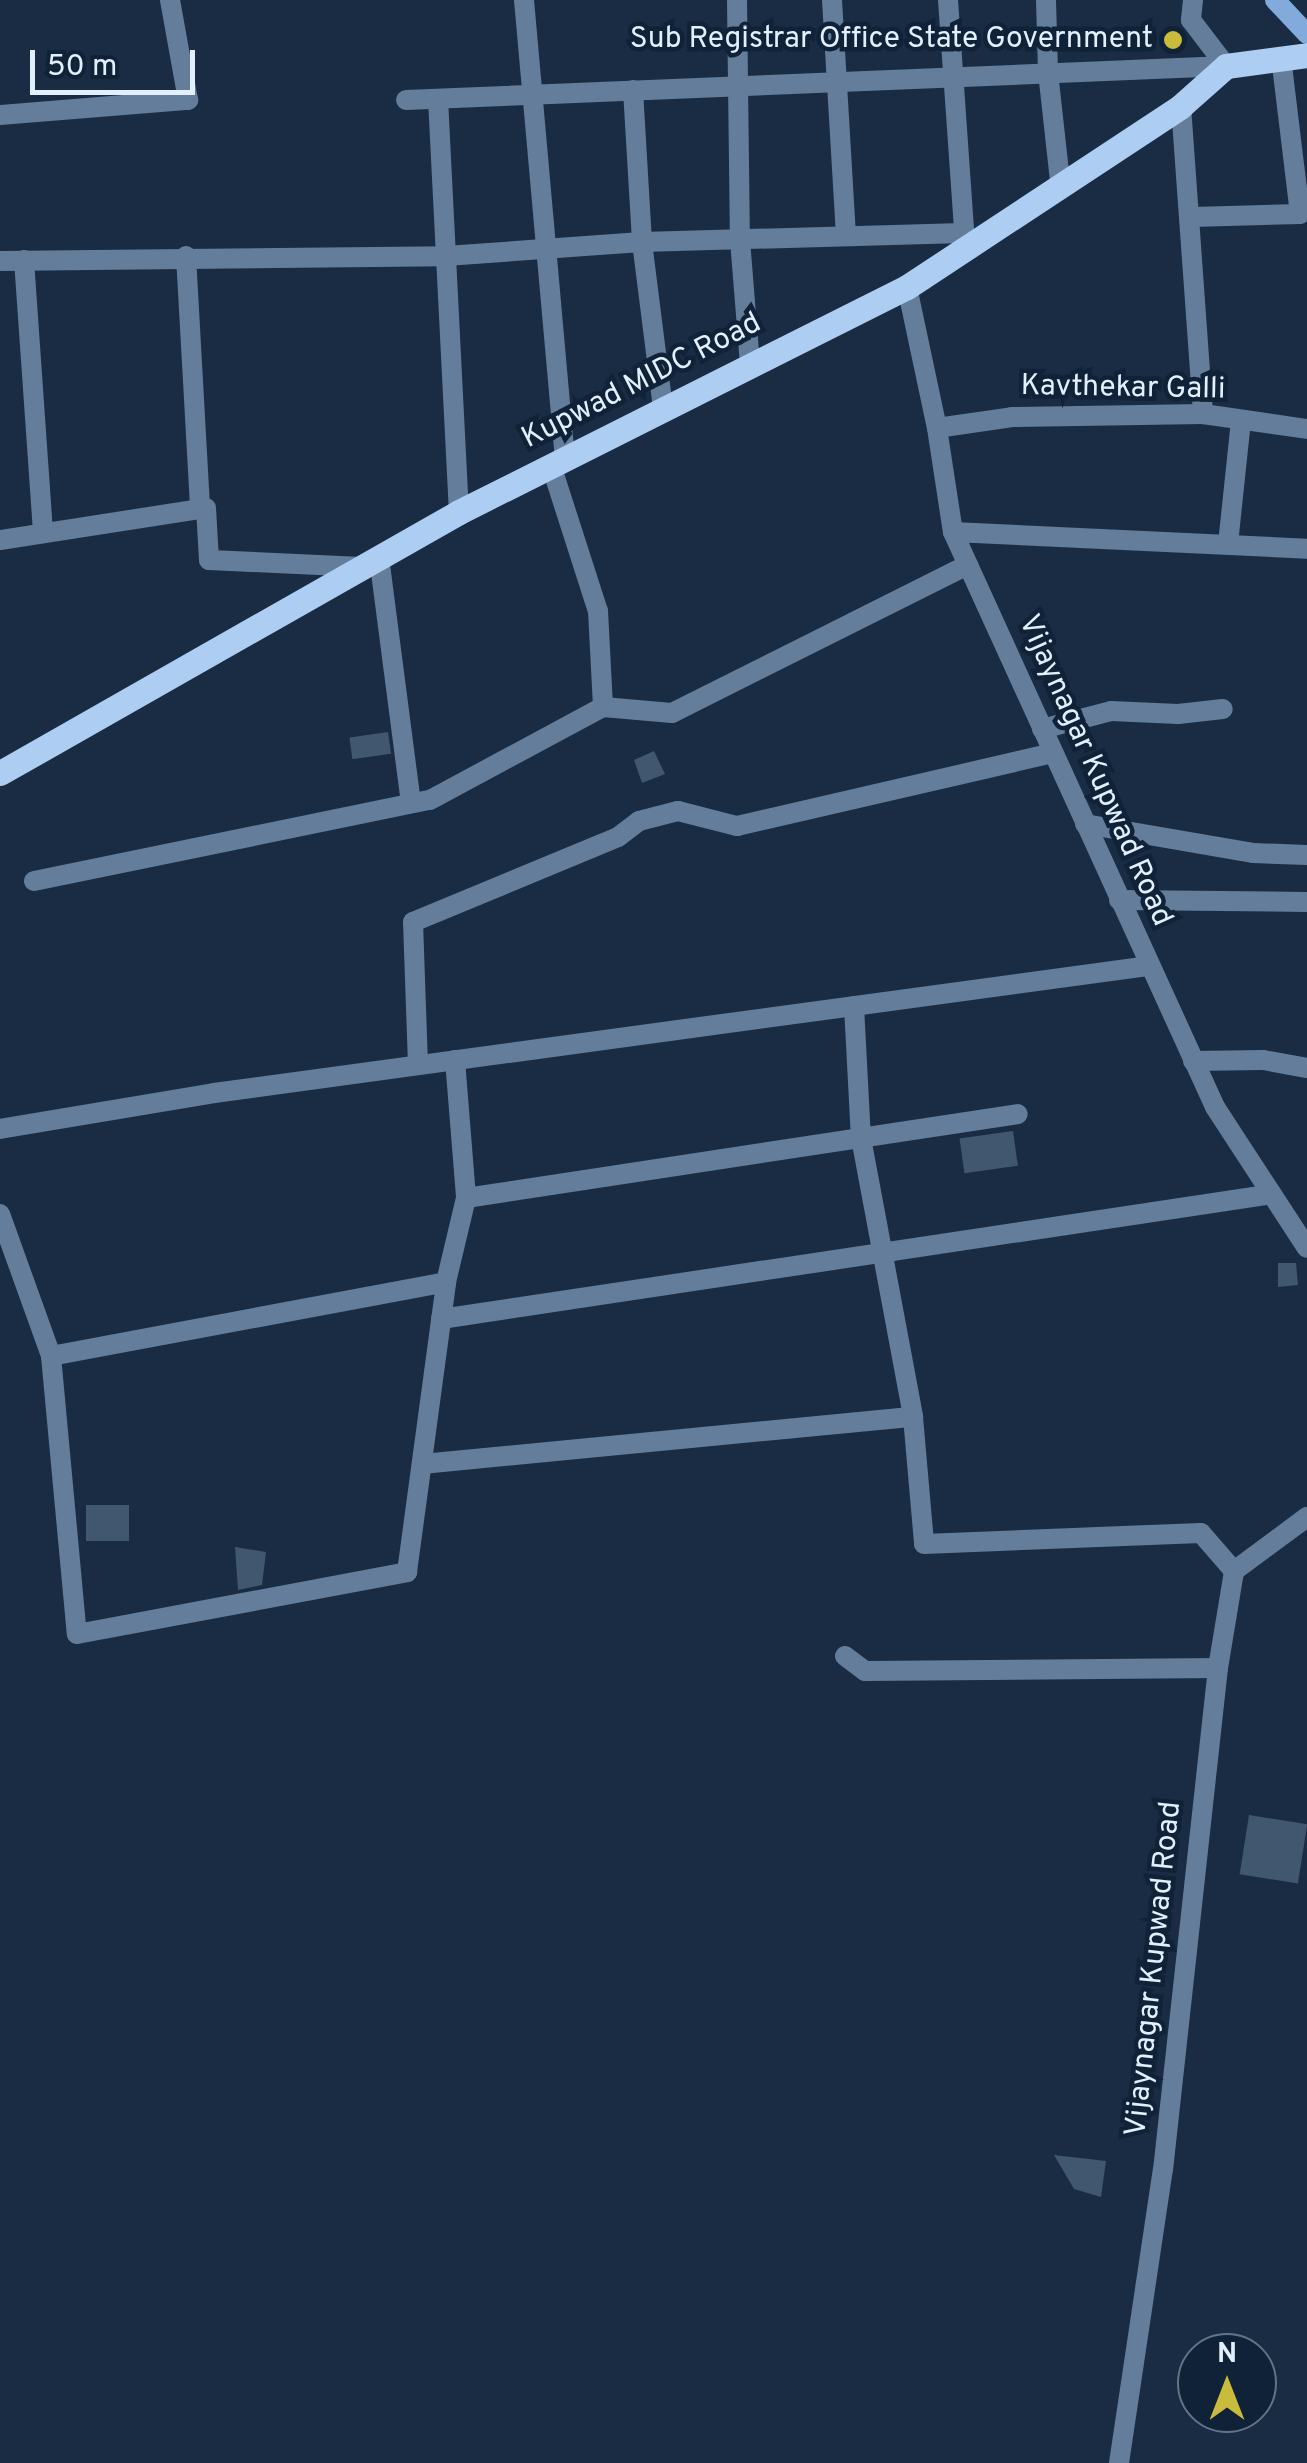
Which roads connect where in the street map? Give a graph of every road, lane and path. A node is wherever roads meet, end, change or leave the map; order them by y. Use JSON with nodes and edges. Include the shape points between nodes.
{"nodes":[{"id":1,"x":170,"y":0,"type":"edge"},
{"id":2,"x":524,"y":0,"type":"edge"},
{"id":3,"x":737,"y":0,"type":"edge"},
{"id":4,"x":832,"y":0,"type":"edge"},
{"id":5,"x":948,"y":0,"type":"edge"},
{"id":6,"x":1046,"y":0,"type":"edge"},
{"id":7,"x":1193,"y":0,"type":"edge"},
{"id":8,"x":1276,"y":0,"type":"edge"},
{"id":9,"x":1307,"y":34,"type":"edge"},
{"id":10,"x":1294,"y":56,"type":"edge"},
{"id":11,"x":1226,"y":66,"type":"junction"},
{"id":12,"x":1048,"y":72,"type":"junction"},
{"id":13,"x":951,"y":76,"type":"junction"},
{"id":14,"x":836,"y":81,"type":"junction"},
{"id":15,"x":738,"y":86,"type":"junction"},
{"id":16,"x":633,"y":90,"type":"junction"},
{"id":17,"x":533,"y":94,"type":"junction"},
{"id":18,"x":438,"y":99,"type":"junction"},
{"id":19,"x":406,"y":100,"type":"dead end"},
{"id":20,"x":1181,"y":106,"type":"junction"},
{"id":21,"x":0,"y":115,"type":"edge"},
{"id":22,"x":1060,"y":182,"type":"junction"},
{"id":23,"x":1304,"y":214,"type":"edge"},
{"id":24,"x":1192,"y":217,"type":"junction"},
{"id":25,"x":846,"y":236,"type":"junction"},
{"id":26,"x":740,"y":240,"type":"junction"},
{"id":27,"x":964,"y":240,"type":"junction"},
{"id":28,"x":642,"y":242,"type":"junction"},
{"id":29,"x":547,"y":249,"type":"junction"},
{"id":30,"x":186,"y":256,"type":"junction"},
{"id":31,"x":446,"y":256,"type":"junction"},
{"id":32,"x":24,"y":260,"type":"junction"},
{"id":33,"x":0,"y":261,"type":"edge"},
{"id":34,"x":906,"y":287,"type":"junction"},
{"id":35,"x":750,"y":363,"type":"junction"},
{"id":36,"x":663,"y":408,"type":"junction"},
{"id":37,"x":1203,"y":414,"type":"junction"},
{"id":38,"x":1241,"y":420,"type":"junction"},
{"id":39,"x":938,"y":428,"type":"junction"},
{"id":40,"x":1307,"y":430,"type":"edge"},
{"id":41,"x":558,"y":461,"type":"junction"},
{"id":42,"x":200,"y":509,"type":"junction"},
{"id":43,"x":459,"y":512,"type":"junction"},
{"id":44,"x":43,"y":532,"type":"junction"},
{"id":45,"x":953,"y":532,"type":"junction"},
{"id":46,"x":0,"y":540,"type":"edge"},
{"id":47,"x":1228,"y":544,"type":"junction"},
{"id":48,"x":1307,"y":549,"type":"edge"},
{"id":49,"x":370,"y":562,"type":"junction"},
{"id":50,"x":968,"y":565,"type":"junction"},
{"id":51,"x":603,"y":708,"type":"junction"},
{"id":52,"x":1222,"y":709,"type":"dead end"},
{"id":53,"x":1042,"y":729,"type":"junction"},
{"id":54,"x":1053,"y":753,"type":"junction"},
{"id":55,"x":0,"y":773,"type":"edge"},
{"id":56,"x":411,"y":803,"type":"junction"},
{"id":57,"x":1085,"y":824,"type":"junction"},
{"id":58,"x":1307,"y":855,"type":"edge"},
{"id":59,"x":34,"y":881,"type":"dead end"},
{"id":60,"x":1119,"y":900,"type":"junction"},
{"id":61,"x":1307,"y":902,"type":"edge"},
{"id":62,"x":1150,"y":966,"type":"junction"},
{"id":63,"x":854,"y":1006,"type":"junction"},
{"id":64,"x":455,"y":1060,"type":"junction"},
{"id":65,"x":1193,"y":1061,"type":"junction"},
{"id":66,"x":418,"y":1066,"type":"junction"},
{"id":67,"x":1307,"y":1068,"type":"edge"},
{"id":68,"x":1018,"y":1114,"type":"dead end"},
{"id":69,"x":0,"y":1129,"type":"edge"},
{"id":70,"x":861,"y":1138,"type":"junction"},
{"id":71,"x":1272,"y":1194,"type":"junction"},
{"id":72,"x":466,"y":1198,"type":"junction"},
{"id":73,"x":0,"y":1214,"type":"edge"},
{"id":74,"x":1307,"y":1248,"type":"edge"},
{"id":75,"x":883,"y":1254,"type":"junction"},
{"id":76,"x":446,"y":1282,"type":"junction"},
{"id":77,"x":441,"y":1319,"type":"junction"},
{"id":78,"x":51,"y":1356,"type":"junction"},
{"id":79,"x":912,"y":1417,"type":"junction"},
{"id":80,"x":422,"y":1464,"type":"junction"},
{"id":81,"x":1307,"y":1517,"type":"edge"},
{"id":82,"x":1234,"y":1572,"type":"junction"},
{"id":83,"x":845,"y":1656,"type":"dead end"},
{"id":84,"x":1218,"y":1668,"type":"junction"},
{"id":85,"x":1119,"y":2463,"type":"edge"}],
"edges":[{"from":1,"to":21,"type":"street","via":[[188,100]]},
{"from":2,"to":17,"type":"street"},
{"from":3,"to":15,"type":"street"},
{"from":4,"to":14,"type":"street"},
{"from":5,"to":13,"type":"street"},
{"from":6,"to":12,"type":"street"},
{"from":7,"to":11,"type":"street","via":[[1191,20]]},
{"from":8,"to":9,"type":"main road"},
{"from":10,"to":11,"type":"main road"},
{"from":10,"to":23,"type":"street"},
{"from":11,"to":12,"type":"street"},
{"from":11,"to":20,"type":"main road","name":"Kupwad MIDC Road"},
{"from":12,"to":13,"type":"street"},
{"from":12,"to":22,"type":"street"},
{"from":13,"to":14,"type":"street"},
{"from":13,"to":27,"type":"street"},
{"from":14,"to":15,"type":"street"},
{"from":14,"to":25,"type":"street"},
{"from":15,"to":16,"type":"street"},
{"from":15,"to":26,"type":"street"},
{"from":16,"to":17,"type":"street"},
{"from":16,"to":28,"type":"street"},
{"from":17,"to":18,"type":"street"},
{"from":17,"to":29,"type":"street"},
{"from":18,"to":19,"type":"street"},
{"from":18,"to":31,"type":"street"},
{"from":20,"to":22,"type":"main road","name":"Kupwad MIDC Road"},
{"from":20,"to":24,"type":"street"},
{"from":22,"to":27,"type":"main road","name":"Kupwad MIDC Road"},
{"from":23,"to":24,"type":"street"},
{"from":24,"to":37,"type":"street"},
{"from":25,"to":26,"type":"street"},
{"from":25,"to":27,"type":"street"},
{"from":26,"to":28,"type":"street"},
{"from":26,"to":35,"type":"street"},
{"from":27,"to":34,"type":"main road","name":"Kupwad MIDC Road"},
{"from":28,"to":29,"type":"street"},
{"from":28,"to":36,"type":"street"},
{"from":29,"to":31,"type":"street"},
{"from":29,"to":41,"type":"street"},
{"from":30,"to":31,"type":"street"},
{"from":30,"to":32,"type":"street"},
{"from":30,"to":42,"type":"street"},
{"from":31,"to":43,"type":"street"},
{"from":32,"to":33,"type":"street"},
{"from":32,"to":44,"type":"street"},
{"from":34,"to":35,"type":"main road","name":"Kupwad MIDC Road"},
{"from":34,"to":39,"type":"street","name":"Vijaynagar Kupwad Road"},
{"from":35,"to":36,"type":"main road","name":"Kupwad MIDC Road"},
{"from":36,"to":41,"type":"main road","name":"Kupwad MIDC Road"},
{"from":37,"to":38,"type":"street","name":"Kavthekar Galli"},
{"from":37,"to":39,"type":"street","name":"Kavthekar Galli","via":[[1012,417]]},
{"from":38,"to":40,"type":"street","name":"Kavthekar Galli"},
{"from":38,"to":47,"type":"street"},
{"from":39,"to":45,"type":"street","name":"Vijaynagar Kupwad Road"},
{"from":41,"to":43,"type":"main road","name":"Kupwad MIDC Road"},
{"from":41,"to":51,"type":"street","via":[[598,611]]},
{"from":42,"to":44,"type":"street"},
{"from":42,"to":49,"type":"street","via":[[206,508],[209,560]]},
{"from":43,"to":49,"type":"main road","name":"Kupwad MIDC Road"},
{"from":44,"to":46,"type":"street"},
{"from":45,"to":47,"type":"street"},
{"from":45,"to":50,"type":"street","name":"Vijaynagar Kupwad Road"},
{"from":47,"to":48,"type":"street"},
{"from":49,"to":55,"type":"main road","name":"Kupwad MIDC Road"},
{"from":49,"to":56,"type":"street"},
{"from":50,"to":51,"type":"street","via":[[672,712]]},
{"from":50,"to":53,"type":"street","name":"Vijaynagar Kupwad Road"},
{"from":51,"to":56,"type":"street","via":[[430,800]]},
{"from":52,"to":53,"type":"street","via":[[1111,712]]},
{"from":53,"to":54,"type":"street","name":"Vijaynagar Kupwad Road"},
{"from":54,"to":57,"type":"street","name":"Vijaynagar Kupwad Road"},
{"from":54,"to":66,"type":"street","via":[[737,826],[678,811],[639,821],[618,837],[413,922]]},
{"from":56,"to":59,"type":"street"},
{"from":57,"to":58,"type":"street","via":[[1253,854]]},
{"from":57,"to":60,"type":"street","name":"Vijaynagar Kupwad Road"},
{"from":60,"to":61,"type":"street"},
{"from":60,"to":62,"type":"street","name":"Vijaynagar Kupwad Road"},
{"from":62,"to":63,"type":"street"},
{"from":62,"to":65,"type":"street","name":"Vijaynagar Kupwad Road"},
{"from":63,"to":64,"type":"street"},
{"from":63,"to":70,"type":"street"},
{"from":64,"to":66,"type":"street"},
{"from":64,"to":72,"type":"street"},
{"from":65,"to":67,"type":"street","via":[[1262,1060]]},
{"from":65,"to":71,"type":"street","name":"Vijaynagar Kupwad Road"},
{"from":66,"to":69,"type":"street"},
{"from":68,"to":70,"type":"street"},
{"from":70,"to":72,"type":"street"},
{"from":70,"to":75,"type":"street"},
{"from":71,"to":74,"type":"street","name":"Vijaynagar Kupwad Road"},
{"from":71,"to":75,"type":"street"},
{"from":72,"to":76,"type":"street"},
{"from":73,"to":78,"type":"street"},
{"from":75,"to":77,"type":"street"},
{"from":75,"to":79,"type":"street"},
{"from":76,"to":77,"type":"street"},
{"from":76,"to":78,"type":"street"},
{"from":77,"to":80,"type":"street"},
{"from":78,"to":80,"type":"street","via":[[78,1634],[407,1572]]},
{"from":79,"to":80,"type":"street"},
{"from":79,"to":82,"type":"street","via":[[924,1544],[1201,1533]]},
{"from":81,"to":82,"type":"street"},
{"from":82,"to":84,"type":"street","name":"Vijaynagar Kupwad Road"},
{"from":83,"to":84,"type":"street","via":[[866,1672]]},
{"from":84,"to":85,"type":"street","name":"Vijaynagar Kupwad Road","via":[[1163,2170]]}]}
